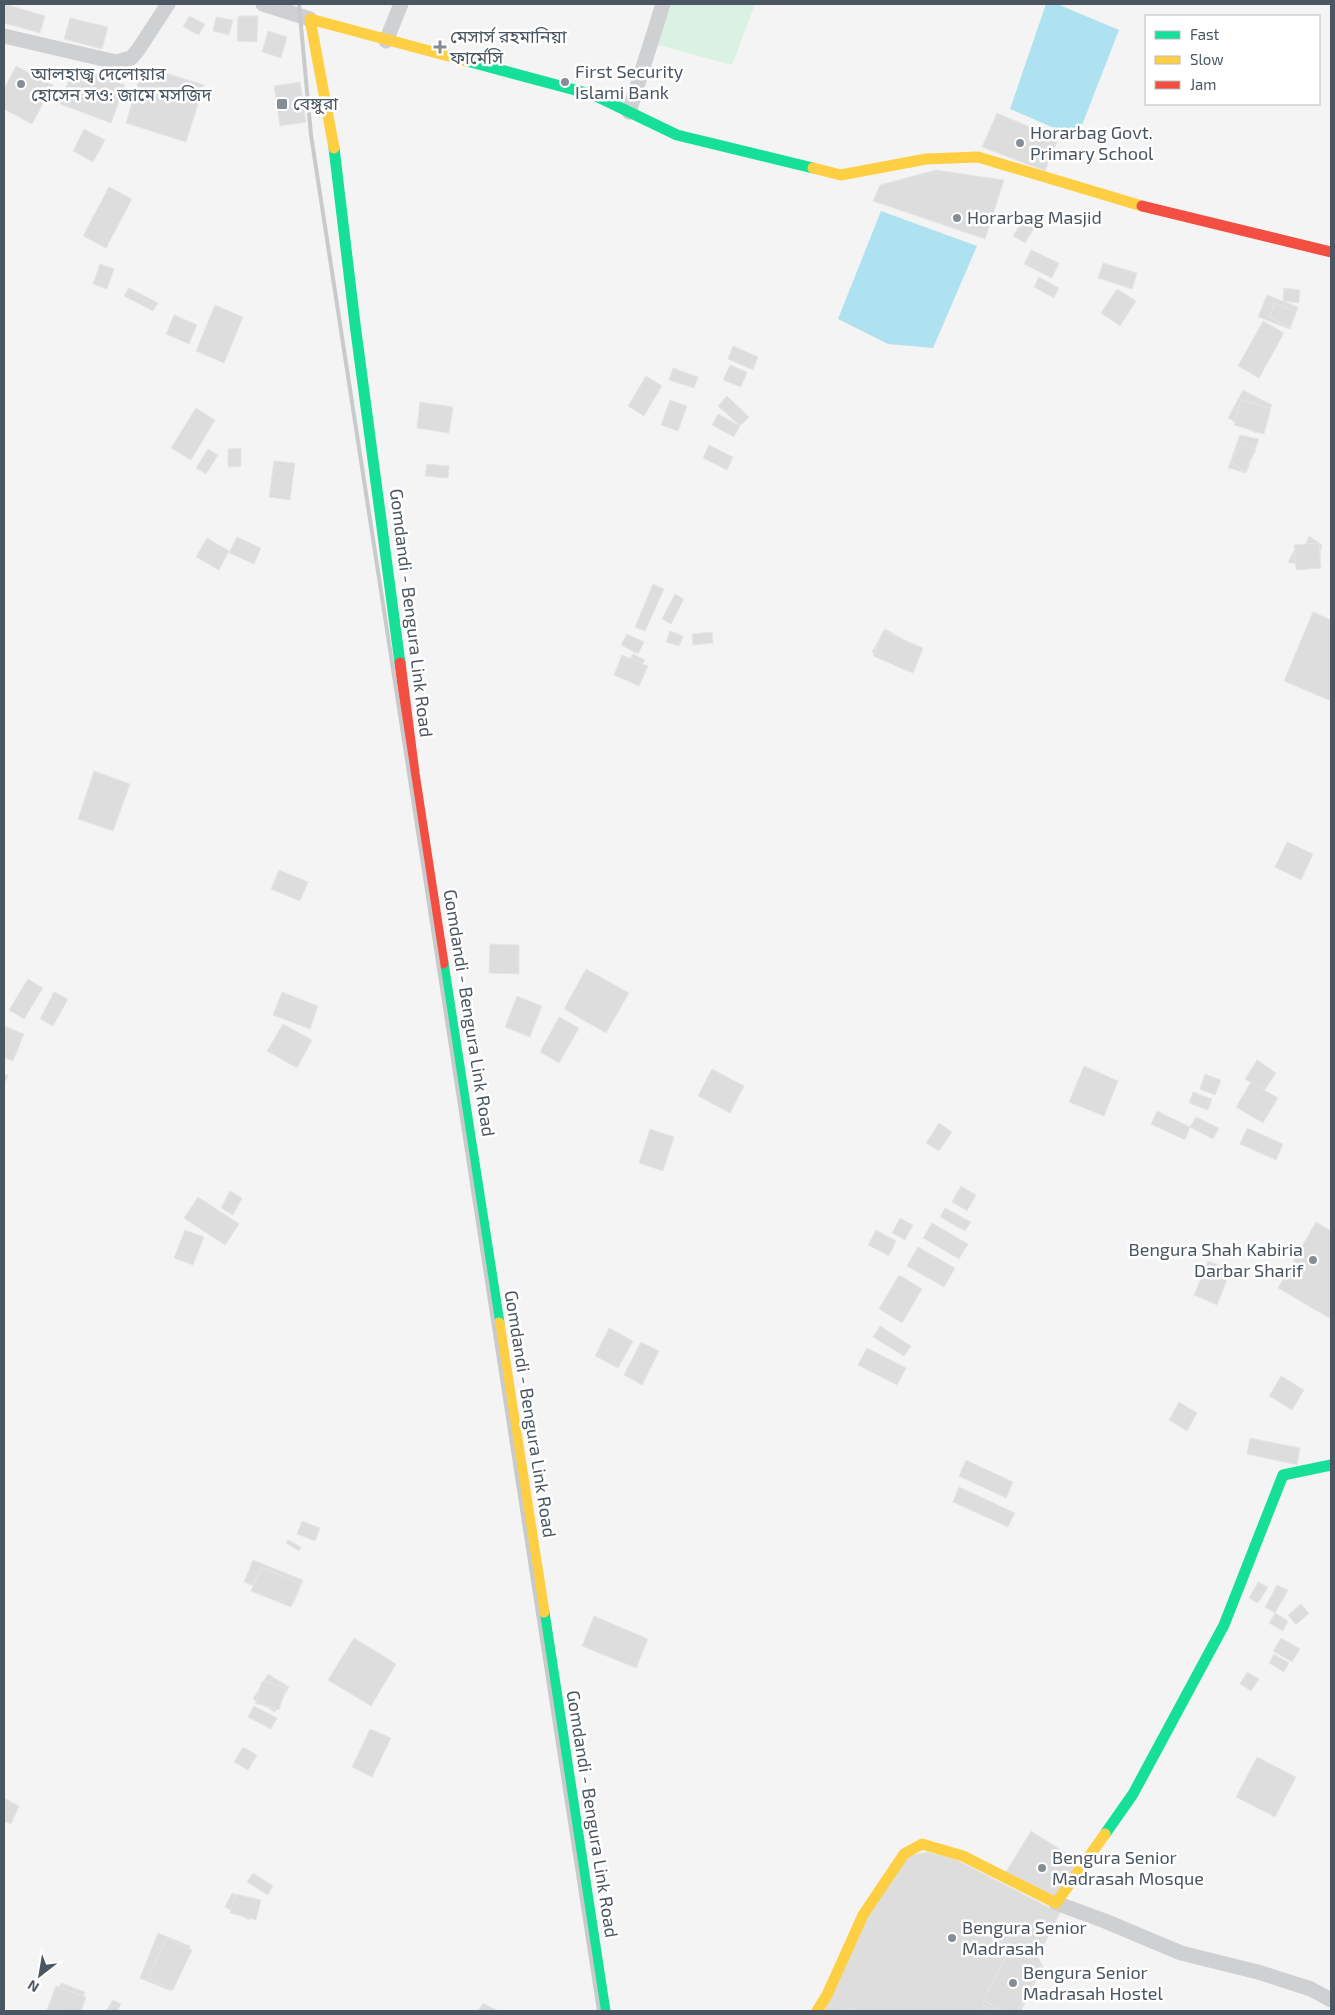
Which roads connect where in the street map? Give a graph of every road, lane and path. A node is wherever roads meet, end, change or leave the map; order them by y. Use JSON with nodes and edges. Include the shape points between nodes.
{"nodes":[{"id":1,"x":168,"y":4,"type":"edge"},
{"id":2,"x":263,"y":4,"type":"edge"},
{"id":3,"x":401,"y":4,"type":"edge"},
{"id":4,"x":663,"y":4,"type":"edge"},
{"id":5,"x":310,"y":19,"type":"junction"},
{"id":6,"x":4,"y":36,"type":"edge"},
{"id":7,"x":386,"y":40,"type":"junction"},
{"id":8,"x":629,"y":112,"type":"junction"},
{"id":9,"x":1331,"y":252,"type":"edge"},
{"id":10,"x":1331,"y":1465,"type":"edge"},
{"id":11,"x":1056,"y":1903,"type":"junction"},
{"id":12,"x":1331,"y":2000,"type":"edge"},
{"id":13,"x":604,"y":2011,"type":"edge"},
{"id":14,"x":817,"y":2011,"type":"edge"}],
"edges":[{"from":1,"to":6,"type":"street","via":[[131,58],[116,62]]},
{"from":2,"to":5,"type":"street"},
{"from":3,"to":7,"type":"street"},
{"from":4,"to":8,"type":"street"},
{"from":5,"to":7,"type":"main road"},
{"from":5,"to":13,"type":"main road","name":"Gomdandi - Bengura Link Road","via":[[338,169],[414,773]]},
{"from":7,"to":8,"type":"main road","via":[[594,95]]},
{"from":8,"to":9,"type":"main road","via":[[677,135],[841,175],[926,159],[978,157],[1135,204]]},
{"from":10,"to":11,"type":"main road","via":[[1283,1475],[1224,1625],[1193,1685],[1133,1794]]},
{"from":11,"to":12,"type":"street","via":[[1180,1953],[1258,1972],[1311,1989]]},
{"from":11,"to":14,"type":"main road","via":[[963,1856],[922,1844],[904,1854],[862,1915]]}]}
